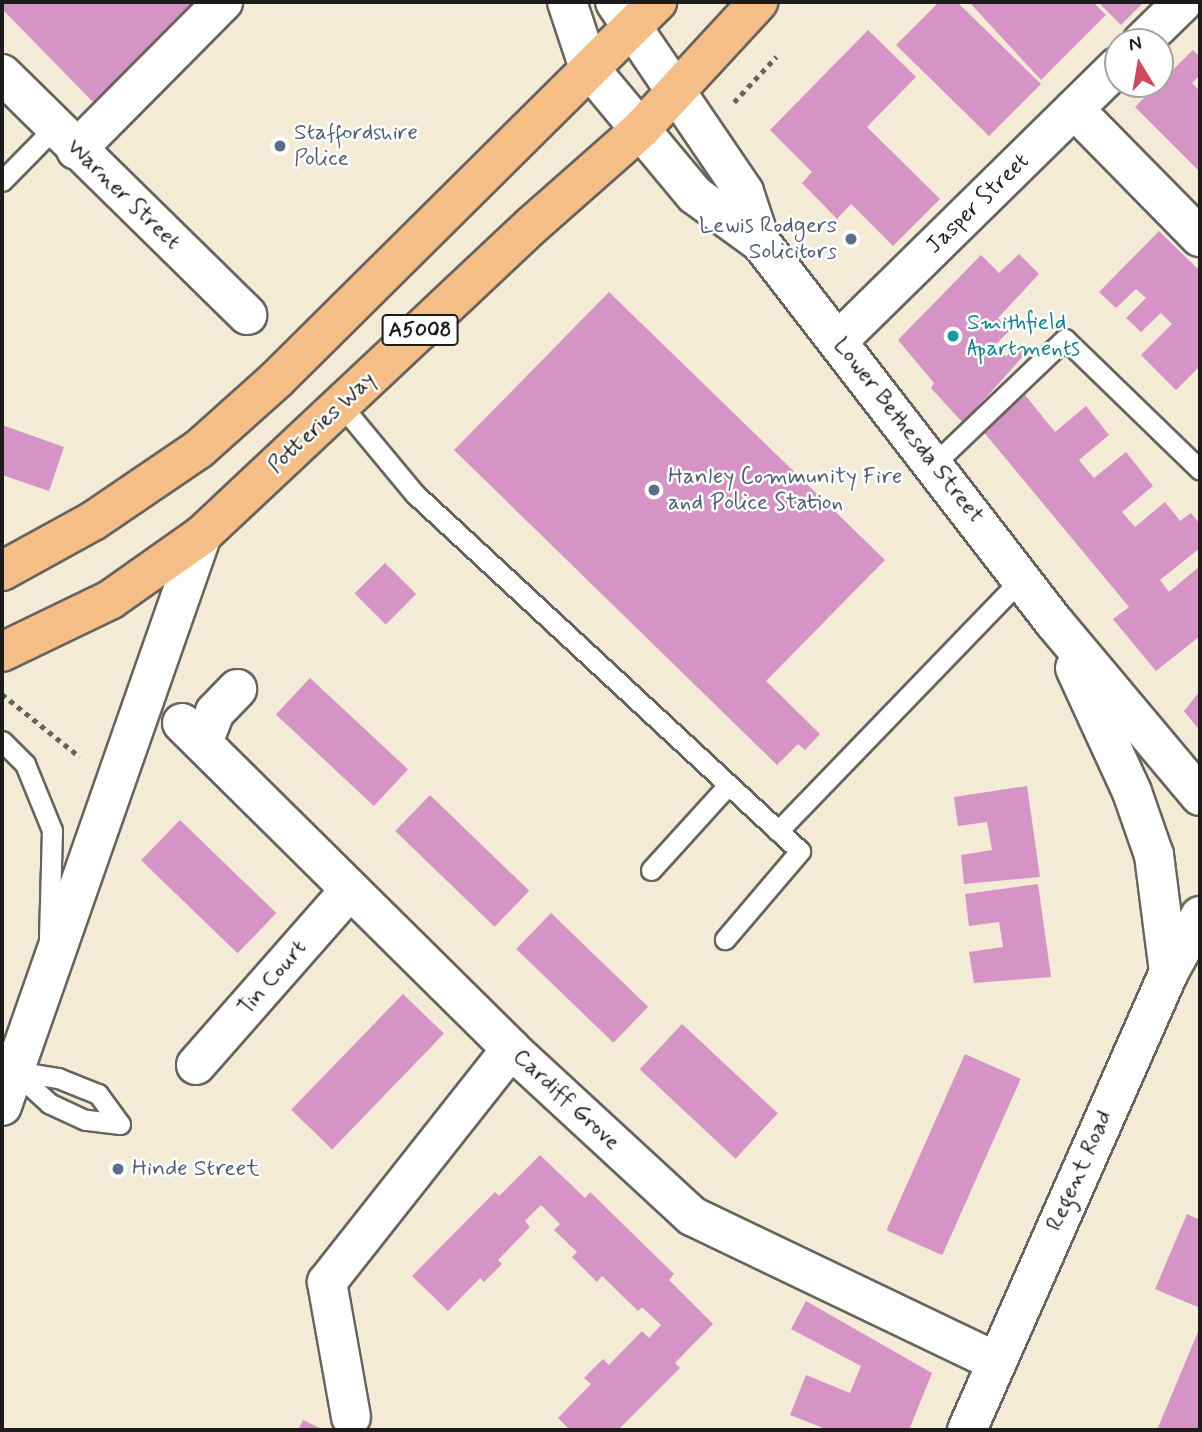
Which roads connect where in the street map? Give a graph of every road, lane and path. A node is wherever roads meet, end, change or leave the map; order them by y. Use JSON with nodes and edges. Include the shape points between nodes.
{"nodes":[{"id":1,"x":223,"y":2,"type":"edge"},
{"id":2,"x":567,"y":2,"type":"edge"},
{"id":3,"x":657,"y":2,"type":"edge"},
{"id":4,"x":758,"y":2,"type":"edge"},
{"id":5,"x":1183,"y":2,"type":"edge"},
{"id":6,"x":1196,"y":2,"type":"edge"},
{"id":7,"x":1200,"y":6,"type":"edge"},
{"id":8,"x":622,"y":15,"type":"edge"},
{"id":9,"x":1156,"y":28,"type":"edge"},
{"id":10,"x":776,"y":57,"type":"dead end"},
{"id":11,"x":589,"y":68,"type":"junction"},
{"id":12,"x":2,"y":74,"type":"edge"},
{"id":13,"x":1104,"y":80,"type":"edge"},
{"id":14,"x":674,"y":89,"type":"junction"},
{"id":15,"x":1074,"y":109,"type":"junction"},
{"id":16,"x":733,"y":111,"type":"dead end"},
{"id":17,"x":641,"y":129,"type":"junction"},
{"id":18,"x":65,"y":139,"type":"junction"},
{"id":19,"x":2,"y":181,"type":"edge"},
{"id":20,"x":1200,"y":237,"type":"edge"},
{"id":21,"x":761,"y":243,"type":"junction"},
{"id":22,"x":247,"y":315,"type":"dead end"},
{"id":23,"x":838,"y":341,"type":"junction"},
{"id":24,"x":341,"y":405,"type":"junction"},
{"id":25,"x":934,"y":464,"type":"junction"},
{"id":26,"x":1200,"y":470,"type":"edge"},
{"id":27,"x":202,"y":535,"type":"junction"},
{"id":28,"x":2,"y":571,"type":"edge"},
{"id":29,"x":1022,"y":578,"type":"junction"},
{"id":30,"x":1054,"y":622,"type":"junction"},
{"id":31,"x":2,"y":652,"type":"edge"},
{"id":32,"x":237,"y":689,"type":"dead end"},
{"id":33,"x":2,"y":694,"type":"edge"},
{"id":34,"x":2,"y":741,"type":"edge"},
{"id":35,"x":91,"y":766,"type":"dead end"},
{"id":36,"x":728,"y":785,"type":"junction"},
{"id":37,"x":1200,"y":796,"type":"edge"},
{"id":38,"x":778,"y":831,"type":"junction"},
{"id":39,"x":652,"y":870,"type":"dead end"},
{"id":40,"x":350,"y":890,"type":"junction"},
{"id":41,"x":1200,"y":916,"type":"edge"},
{"id":42,"x":725,"y":939,"type":"dead end"},
{"id":43,"x":1169,"y":972,"type":"junction"},
{"id":44,"x":47,"y":982,"type":"junction"},
{"id":45,"x":511,"y":1049,"type":"junction"},
{"id":46,"x":196,"y":1065,"type":"dead end"},
{"id":47,"x":5,"y":1076,"type":"edge"},
{"id":48,"x":997,"y":1362,"type":"junction"},
{"id":49,"x":351,"y":1417,"type":"dead end"},
{"id":50,"x":967,"y":1430,"type":"edge"}],
"edges":[{"from":1,"to":18,"type":"street"},
{"from":2,"to":11,"type":"street"},
{"from":3,"to":8,"type":"main road","number":"A5008"},
{"from":4,"to":14,"type":"main road","name":"Potteries Way","number":"A5008"},
{"from":5,"to":9,"type":"street"},
{"from":6,"to":7,"type":"lane"},
{"from":8,"to":11,"type":"main road","number":"A5008"},
{"from":8,"to":14,"type":"street","name":"Lower Bethesda Street"},
{"from":10,"to":16,"type":"path","via":[[734,101]]},
{"from":11,"to":17,"type":"street","name":"Lower Bethesda Street"},
{"from":11,"to":28,"type":"main road","number":"A5008","via":[[276,380],[199,449],[93,521]]},
{"from":12,"to":18,"type":"street","name":"Warner Street"},
{"from":13,"to":15,"type":"street","name":"Jasper Street"},
{"from":14,"to":17,"type":"main road","name":"Potteries Way","number":"A5008"},
{"from":14,"to":21,"type":"street","name":"Lower Bethesda Street","via":[[744,192]]},
{"from":15,"to":20,"type":"street"},
{"from":15,"to":23,"type":"street","name":"Jasper Street"},
{"from":17,"to":21,"type":"street","name":"Lower Bethesda Street","via":[[695,195]]},
{"from":17,"to":24,"type":"main road","name":"Potteries Way","number":"A5008"},
{"from":18,"to":19,"type":"lane"},
{"from":18,"to":22,"type":"street","name":"Warner Street"},
{"from":21,"to":23,"type":"street","name":"Lower Bethesda Street"},
{"from":23,"to":25,"type":"street","name":"Lower Bethesda Street"},
{"from":24,"to":27,"type":"main road","name":"Potteries Way","number":"A5008"},
{"from":24,"to":36,"type":"lane","via":[[415,494]]},
{"from":25,"to":26,"type":"lane","via":[[1065,339]]},
{"from":25,"to":29,"type":"street","name":"Lower Bethesda Street"},
{"from":27,"to":31,"type":"main road","name":"Potteries Way","number":"A5008","via":[[110,600]]},
{"from":27,"to":44,"type":"street"},
{"from":29,"to":30,"type":"street","name":"Lower Bethesda Street"},
{"from":29,"to":38,"type":"lane"},
{"from":30,"to":37,"type":"street","name":"Lower Bethesda Street"},
{"from":30,"to":43,"type":"street","name":"Lower Bethesda Street","via":[[1132,792],[1154,855]]},
{"from":32,"to":40,"type":"street","name":"Cardiff Grove","via":[[192,733]]},
{"from":33,"to":35,"type":"path"},
{"from":34,"to":44,"type":"lane","via":[[26,764],[52,830]]},
{"from":36,"to":38,"type":"lane"},
{"from":36,"to":39,"type":"lane"},
{"from":38,"to":42,"type":"lane","via":[[800,851]]},
{"from":40,"to":45,"type":"street","name":"Cardiff Grove"},
{"from":40,"to":46,"type":"street","name":"Tin Court"},
{"from":41,"to":43,"type":"street","name":"Regent Road"},
{"from":43,"to":48,"type":"street","name":"Regent Road"},
{"from":44,"to":47,"type":"street"},
{"from":45,"to":48,"type":"street","name":"Cardiff Grove","via":[[692,1216]]},
{"from":45,"to":49,"type":"street","via":[[327,1282]]},
{"from":47,"to":47,"type":"lane","via":[[85,1120],[120,1124],[98,1094],[58,1078]]},
{"from":48,"to":50,"type":"street","name":"Regent Road"}]}
